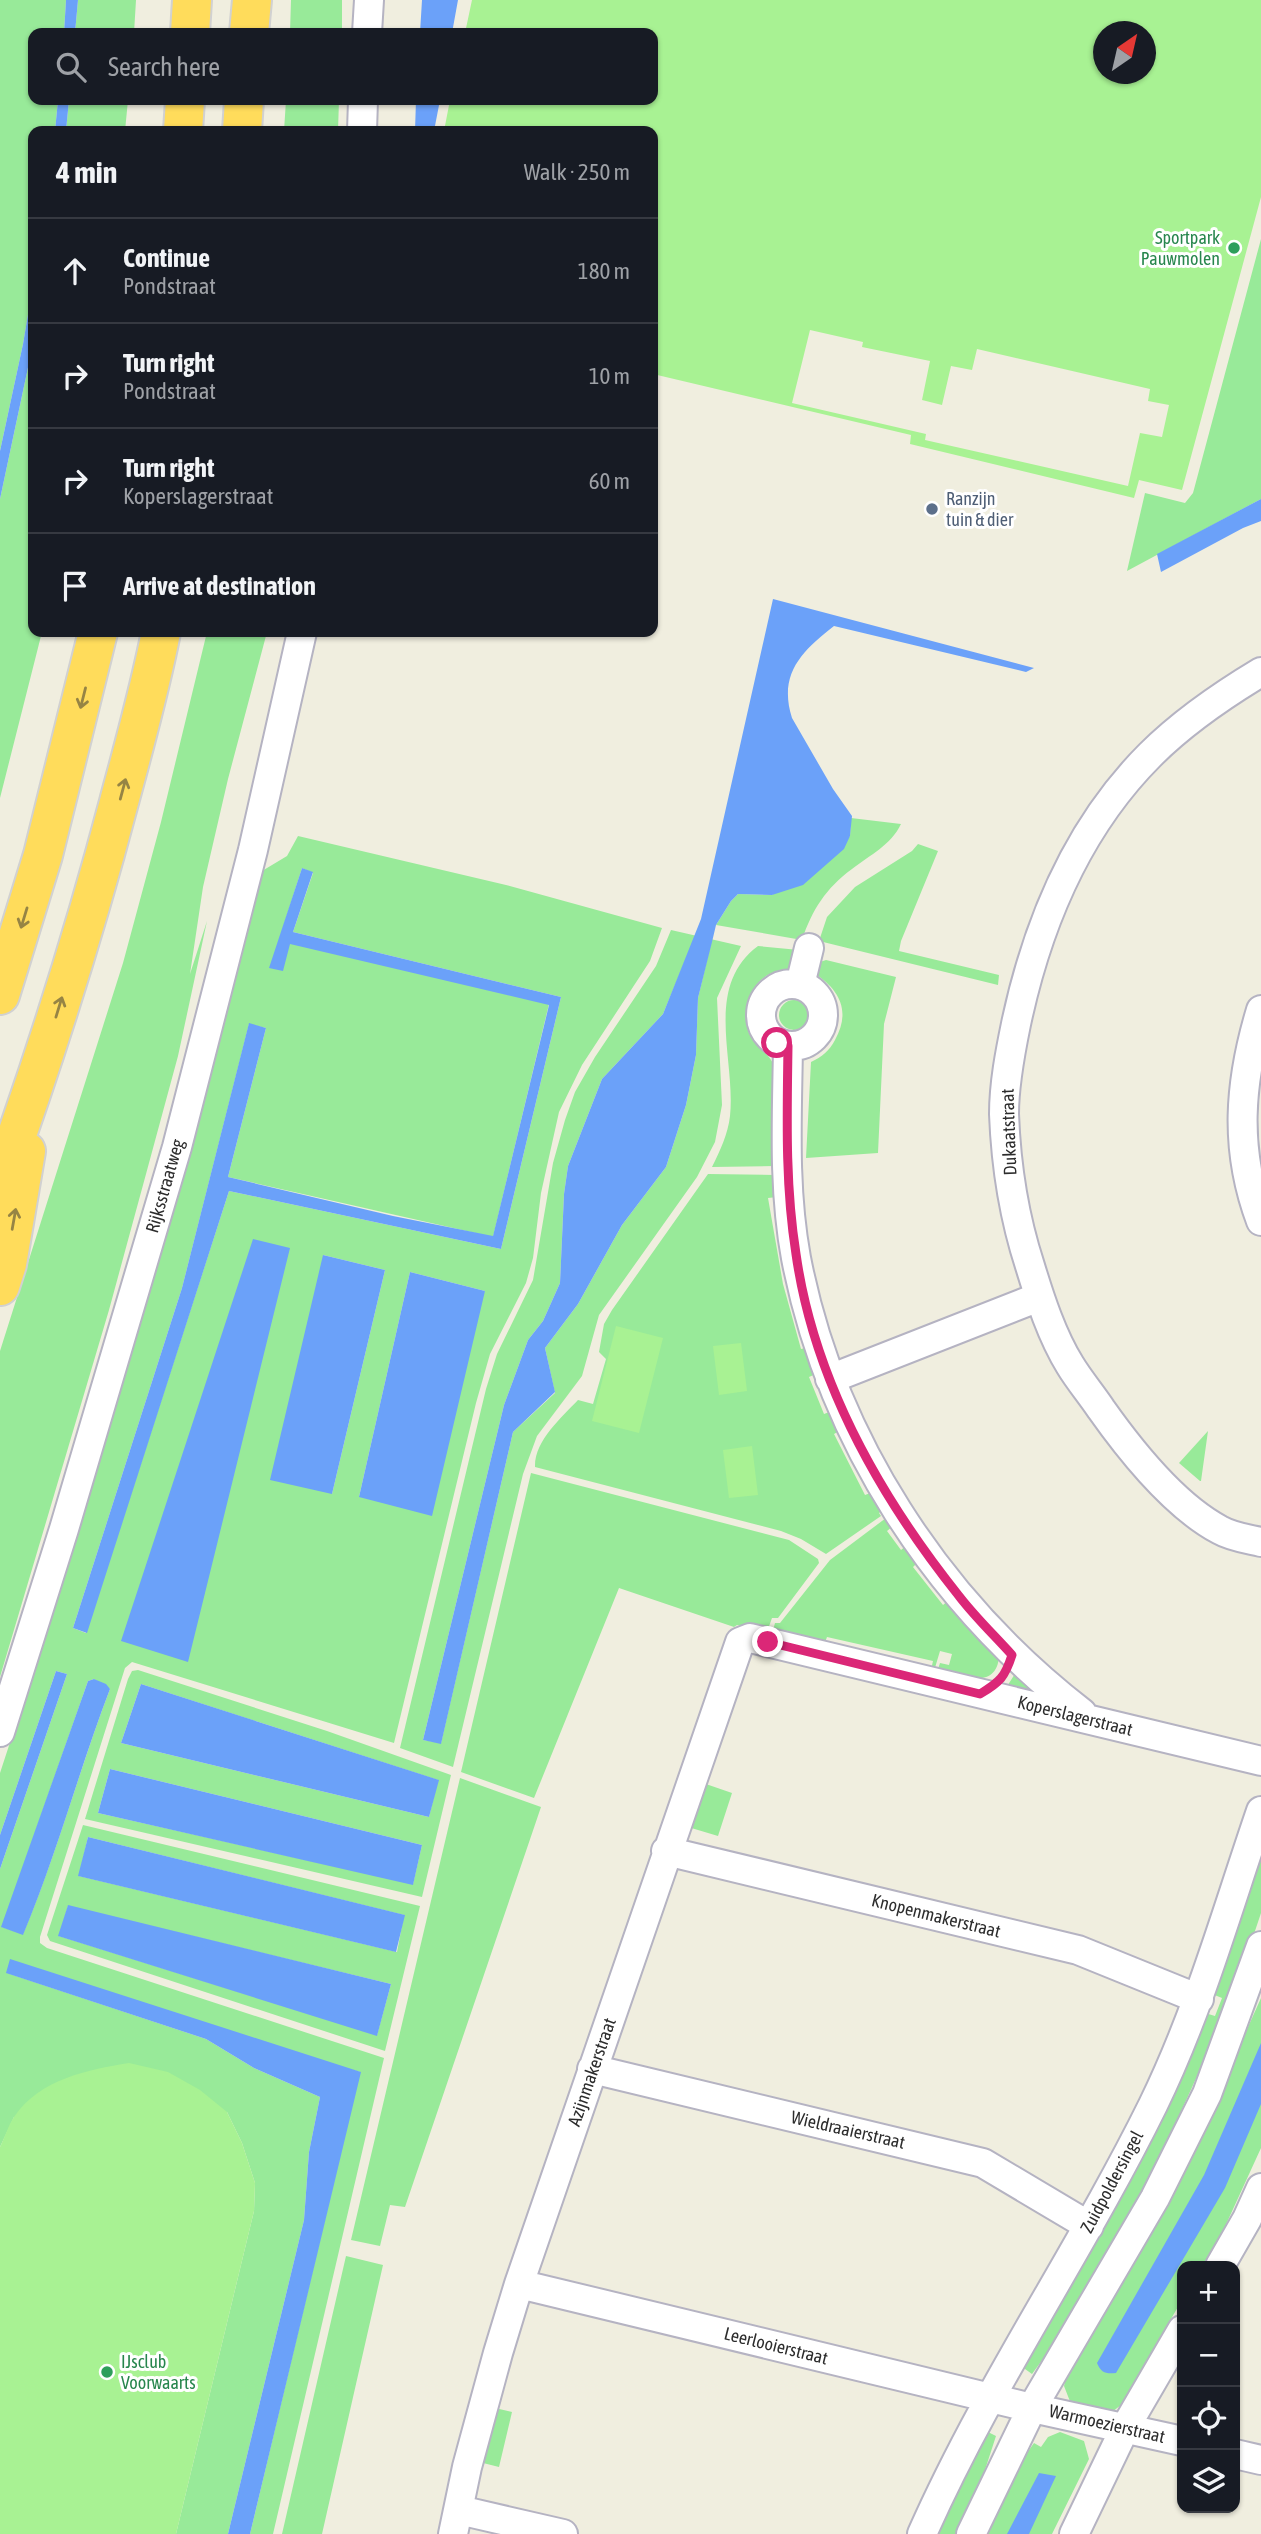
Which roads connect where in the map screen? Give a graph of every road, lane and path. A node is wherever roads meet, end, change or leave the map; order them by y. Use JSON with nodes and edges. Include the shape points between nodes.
{"nodes":[{"id":1,"x":192,"y":0,"type":"edge"},
{"id":2,"x":252,"y":0,"type":"edge"},
{"id":3,"x":369,"y":0,"type":"edge"},
{"id":4,"x":190,"y":28,"type":"edge"},
{"id":5,"x":249,"y":28,"type":"edge"},
{"id":6,"x":367,"y":28,"type":"edge"},
{"id":7,"x":185,"y":105,"type":"edge"},
{"id":8,"x":244,"y":105,"type":"edge"},
{"id":9,"x":363,"y":105,"type":"edge"},
{"id":10,"x":183,"y":126,"type":"edge"},
{"id":11,"x":242,"y":126,"type":"edge"},
{"id":12,"x":362,"y":126,"type":"edge"},
{"id":13,"x":97,"y":637,"type":"edge"},
{"id":14,"x":160,"y":637,"type":"edge"},
{"id":15,"x":301,"y":637,"type":"edge"},
{"id":16,"x":1261,"y":672,"type":"edge"},
{"id":17,"x":809,"y":948,"type":"dead end"},
{"id":18,"x":800,"y":985,"type":"junction"},
{"id":19,"x":0,"y":995,"type":"edge"},
{"id":20,"x":1261,"y":1010,"type":"edge"},
{"id":21,"x":788,"y":1046,"type":"junction"},
{"id":22,"x":40,"y":1073,"type":"junction"},
{"id":23,"x":0,"y":1182,"type":"edge"},
{"id":24,"x":1261,"y":1221,"type":"edge"},
{"id":25,"x":0,"y":1286,"type":"edge"},
{"id":26,"x":1039,"y":1297,"type":"junction"},
{"id":27,"x":830,"y":1379,"type":"junction"},
{"id":28,"x":1261,"y":1542,"type":"edge"},
{"id":29,"x":768,"y":1642,"type":"joint"},
{"id":30,"x":1012,"y":1655,"type":"junction"},
{"id":31,"x":980,"y":1694,"type":"junction"},
{"id":32,"x":1090,"y":1720,"type":"junction"},
{"id":33,"x":0,"y":1732,"type":"edge"},
{"id":34,"x":1261,"y":1761,"type":"edge"},
{"id":35,"x":1261,"y":1811,"type":"edge"},
{"id":36,"x":666,"y":1851,"type":"junction"},
{"id":37,"x":1261,"y":1946,"type":"edge"},
{"id":38,"x":1199,"y":1999,"type":"junction"},
{"id":39,"x":592,"y":2069,"type":"junction"},
{"id":40,"x":1261,"y":2188,"type":"edge"},
{"id":41,"x":1254,"y":2221,"type":"edge"},
{"id":42,"x":1090,"y":2226,"type":"junction"},
{"id":43,"x":1224,"y":2261,"type":"edge"},
{"id":44,"x":519,"y":2284,"type":"junction"},
{"id":45,"x":1177,"y":2339,"type":"edge"},
{"id":46,"x":989,"y":2397,"type":"junction"},
{"id":47,"x":1032,"y":2408,"type":"junction"},
{"id":48,"x":1125,"y":2428,"type":"junction"},
{"id":49,"x":1177,"y":2440,"type":"edge"},
{"id":50,"x":1240,"y":2455,"type":"edge"},
{"id":51,"x":1261,"y":2460,"type":"edge"},
{"id":52,"x":456,"y":2522,"type":"edge"},
{"id":53,"x":562,"y":2534,"type":"edge"},
{"id":54,"x":922,"y":2534,"type":"edge"},
{"id":55,"x":971,"y":2534,"type":"edge"},
{"id":56,"x":1074,"y":2534,"type":"edge"}],
"edges":[{"from":1,"to":4,"type":"highway"},
{"from":2,"to":5,"type":"highway"},
{"from":3,"to":6,"type":"street"},
{"from":7,"to":10,"type":"highway"},
{"from":8,"to":11,"type":"highway"},
{"from":9,"to":12,"type":"street"},
{"from":13,"to":19,"type":"highway","one_way":true,"via":[[43,855]]},
{"from":22,"to":14,"type":"highway","one_way":true,"via":[[103,863]]},
{"from":15,"to":33,"type":"street","name":"Rijksstraatweg","via":[[253,850],[177,1147]]},
{"from":16,"to":26,"type":"street","name":"Dukaatstraat","via":[[1185,723],[1114,798],[1080,848],[1034,952],[1009,1058],[1004,1112],[1020,1238]]},
{"from":17,"to":18,"type":"street"},
{"from":18,"to":21,"type":"street","via":[[816,994],[823,1021],[814,1038]]},
{"from":18,"to":21,"type":"street","via":[[777,987],[762,1004],[760,1015],[768,1036]]},
{"from":20,"to":24,"type":"street","via":[[1248,1052],[1242,1115],[1248,1179]]},
{"from":21,"to":27,"type":"street","via":[[787,1170],[796,1256]]},
{"from":22,"to":23,"type":"highway"},
{"from":25,"to":22,"type":"highway","one_way":true},
{"from":26,"to":27,"type":"street"},
{"from":26,"to":28,"type":"street","name":"Dukaatstraat","via":[[1069,1364],[1146,1467],[1221,1531]]},
{"from":27,"to":30,"type":"street","via":[[868,1461],[918,1541]]},
{"from":29,"to":31,"type":"street","name":"Koperslagerstraat"},
{"from":29,"to":36,"type":"street","name":"Azijnmakerstraat","via":[[750,1638],[740,1642]]},
{"from":30,"to":31,"type":"street","via":[[1006,1673]]},
{"from":30,"to":32,"type":"street"},
{"from":31,"to":32,"type":"street","name":"Koperslagerstraat"},
{"from":32,"to":34,"type":"street","name":"Koperslagerstraat"},
{"from":35,"to":38,"type":"street","name":"Zuidpoldersingel"},
{"from":36,"to":38,"type":"street","name":"Knopenmakerstraat","via":[[1078,1950]]},
{"from":36,"to":39,"type":"street","name":"Azijnmakerstraat"},
{"from":37,"to":47,"type":"street","via":[[1207,2094],[1155,2198]]},
{"from":38,"to":42,"type":"street","name":"Zuidpoldersingel","via":[[1154,2103]]},
{"from":39,"to":42,"type":"street","name":"Wieldraaierstraat","via":[[983,2163]]},
{"from":39,"to":44,"type":"street","name":"Azijnmakerstraat"},
{"from":40,"to":41,"type":"street"},
{"from":41,"to":43,"type":"street"},
{"from":42,"to":46,"type":"street","name":"Zuidpoldersingel"},
{"from":44,"to":46,"type":"street","name":"Leerlooierstraat"},
{"from":44,"to":52,"type":"street","name":"Azijnmakerstraat"},
{"from":45,"to":48,"type":"street"},
{"from":46,"to":47,"type":"street","name":"Leerlooierstraat"},
{"from":46,"to":54,"type":"street","name":"Zuidpoldersingel"},
{"from":47,"to":48,"type":"street","name":"Warmoezierstraat"},
{"from":47,"to":55,"type":"street"},
{"from":48,"to":49,"type":"street","name":"Warmoezierstraat"},
{"from":48,"to":56,"type":"street"},
{"from":50,"to":51,"type":"street"},
{"from":52,"to":53,"type":"street"}]}
